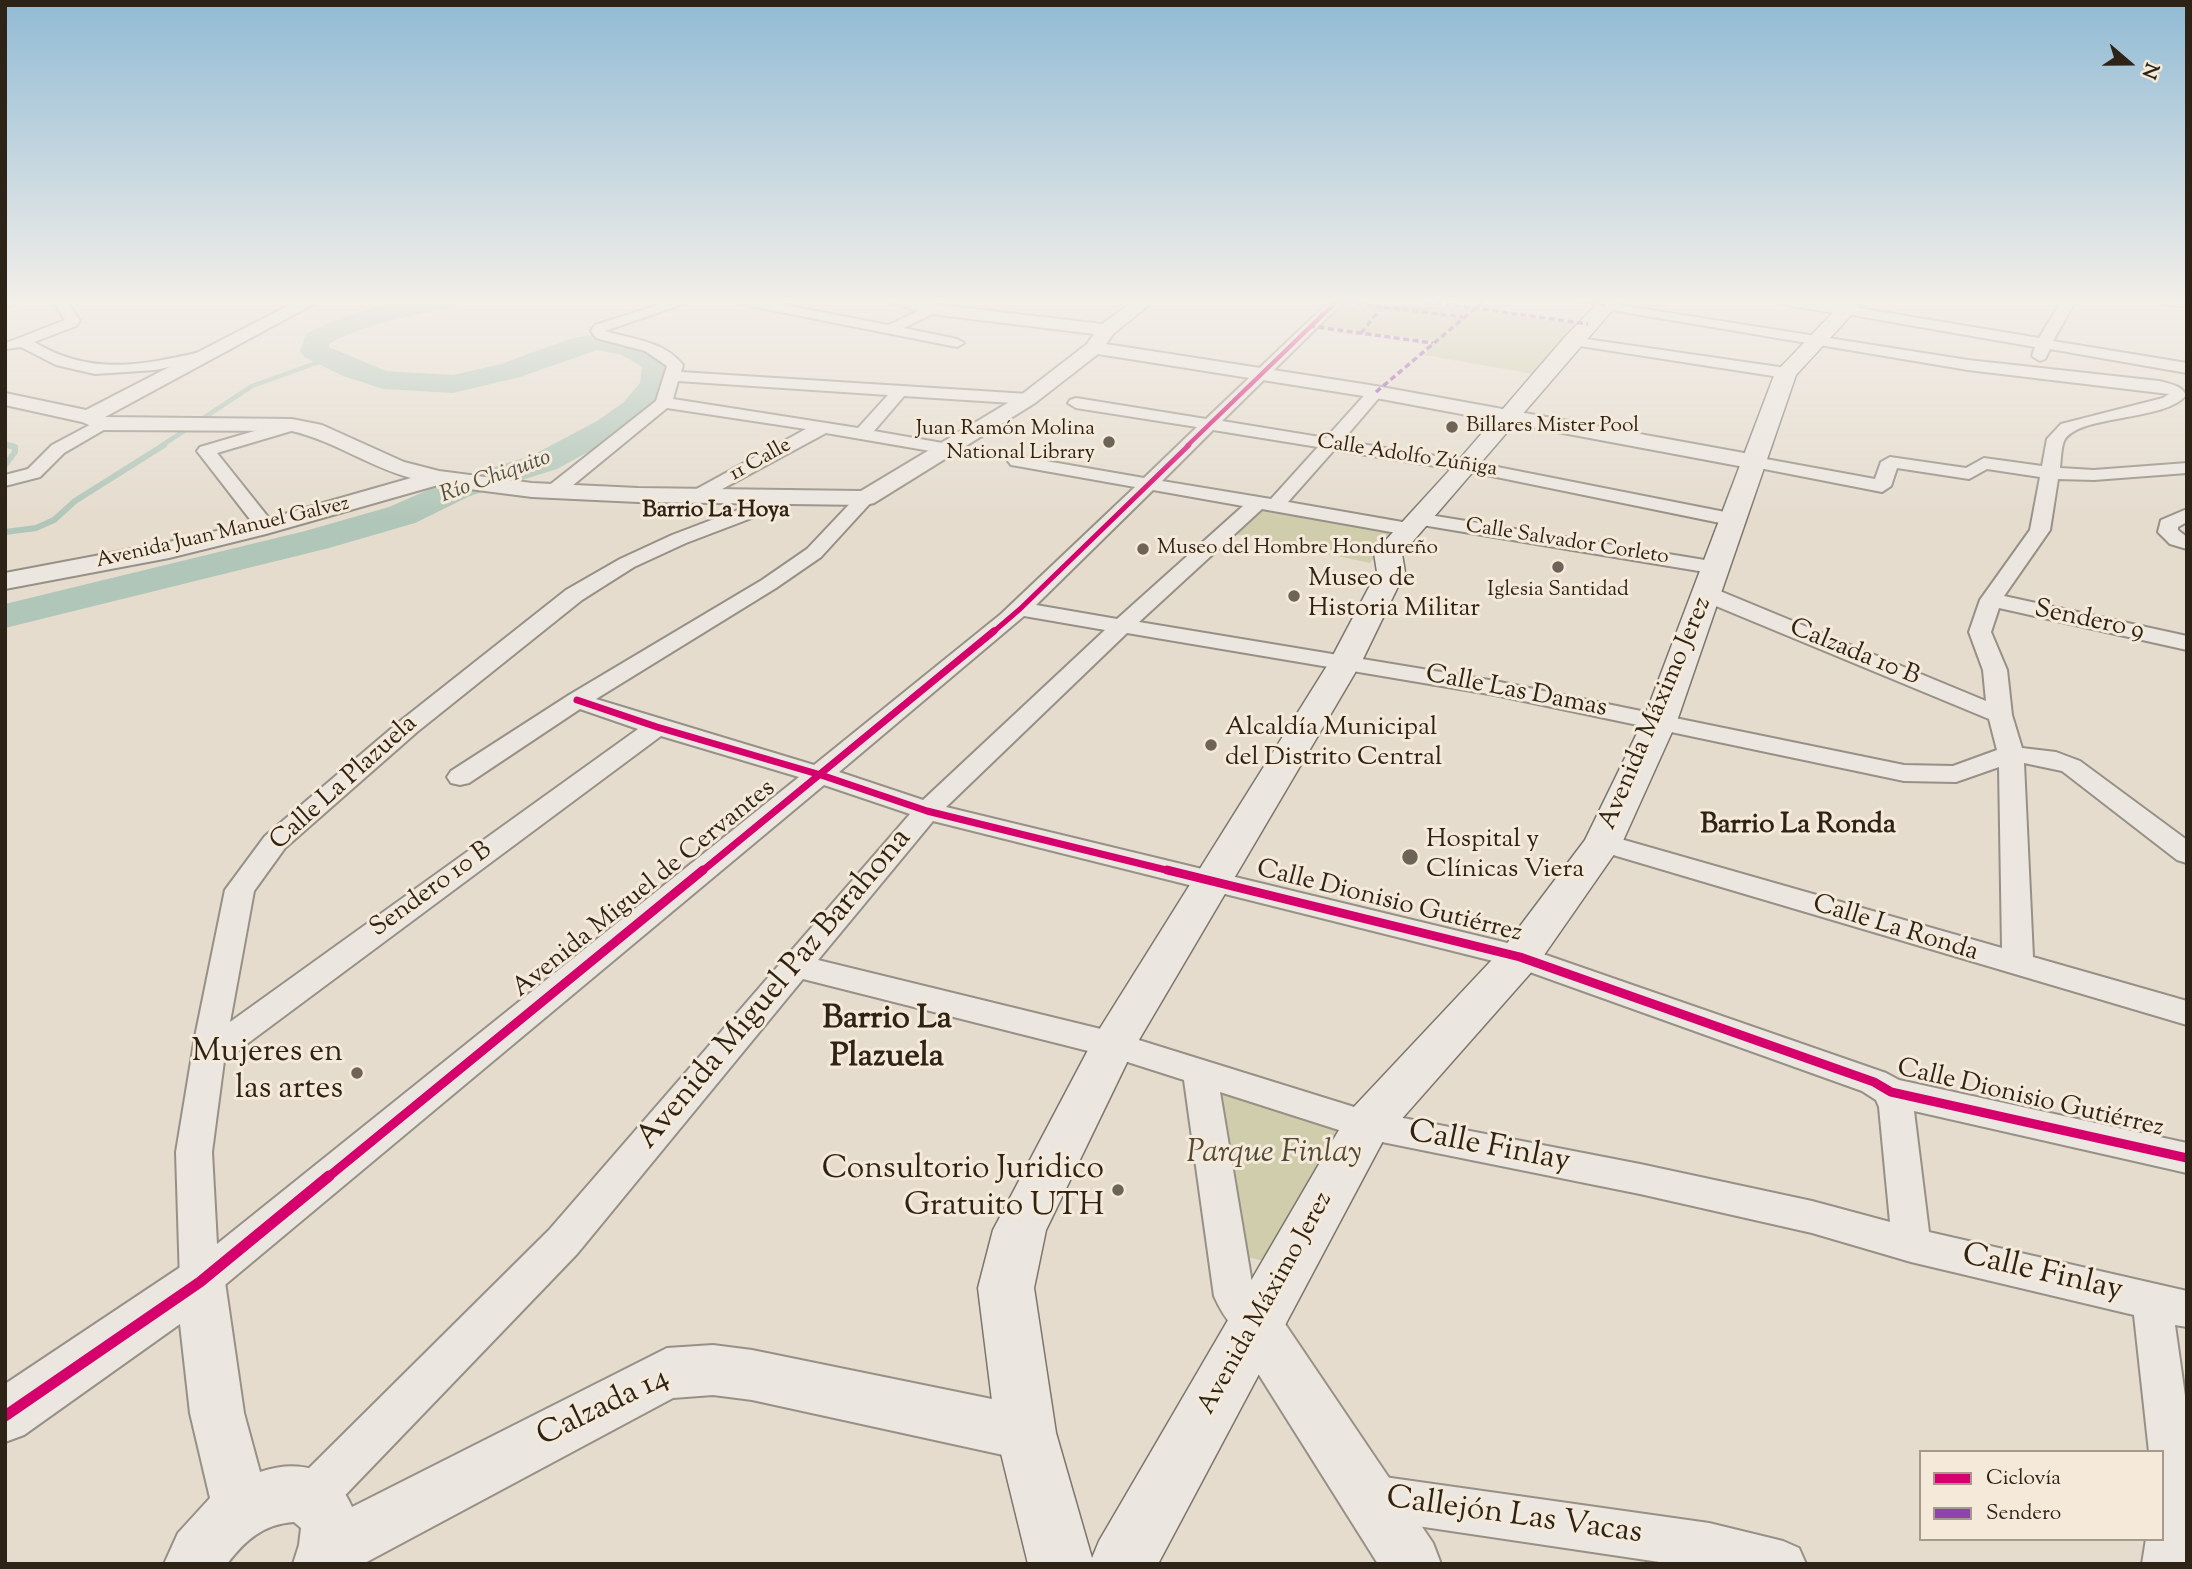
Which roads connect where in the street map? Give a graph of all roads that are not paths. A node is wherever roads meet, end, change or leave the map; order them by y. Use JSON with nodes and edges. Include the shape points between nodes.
{"nodes":[{"id":1,"x":177,"y":373,"type":"edge"},
{"id":2,"x":1062,"y":373,"type":"edge"},
{"id":3,"x":1254,"y":373,"type":"edge"},
{"id":4,"x":1545,"y":373,"type":"edge"},
{"id":5,"x":1786,"y":373,"type":"edge"},
{"id":6,"x":2029,"y":373,"type":"edge"},
{"id":7,"x":1259,"y":374,"type":"junction"},
{"id":8,"x":2034,"y":374,"type":"joint"},
{"id":9,"x":673,"y":376,"type":"joint"},
{"id":10,"x":900,"y":391,"type":"junction"},
{"id":11,"x":1376,"y":393,"type":"junction"},
{"id":12,"x":5,"y":400,"type":"edge"},
{"id":13,"x":1028,"y":400,"type":"junction"},
{"id":14,"x":664,"y":402,"type":"junction"},
{"id":15,"x":1076,"y":403,"type":"dead end"},
{"id":16,"x":1510,"y":416,"type":"junction"},
{"id":17,"x":95,"y":420,"type":"junction"},
{"id":18,"x":292,"y":425,"type":"junction"},
{"id":19,"x":1209,"y":425,"type":"junction"},
{"id":20,"x":823,"y":427,"type":"junction"},
{"id":21,"x":862,"y":434,"type":"junction"},
{"id":22,"x":1329,"y":444,"type":"junction"},
{"id":23,"x":948,"y":449,"type":"junction"},
{"id":24,"x":1017,"y":461,"type":"dead end"},
{"id":25,"x":1755,"y":463,"type":"junction"},
{"id":26,"x":1467,"y":466,"type":"junction"},
{"id":27,"x":2187,"y":468,"type":"edge"},
{"id":28,"x":2051,"y":473,"type":"junction"},
{"id":29,"x":442,"y":478,"type":"junction"},
{"id":30,"x":8,"y":481,"type":"edge"},
{"id":31,"x":1147,"y":483,"type":"junction"},
{"id":32,"x":554,"y":491,"type":"junction"},
{"id":33,"x":698,"y":496,"type":"junction"},
{"id":34,"x":792,"y":496,"type":"junction"},
{"id":35,"x":866,"y":498,"type":"junction"},
{"id":36,"x":1268,"y":503,"type":"junction"},
{"id":37,"x":2187,"y":515,"type":"edge"},
{"id":38,"x":1735,"y":520,"type":"junction"},
{"id":39,"x":1413,"y":524,"type":"junction"},
{"id":40,"x":266,"y":527,"type":"junction"},
{"id":41,"x":2187,"y":543,"type":"edge"},
{"id":42,"x":814,"y":553,"type":"joint"},
{"id":43,"x":1717,"y":568,"type":"junction"},
{"id":44,"x":5,"y":582,"type":"edge"},
{"id":45,"x":1707,"y":594,"type":"junction"},
{"id":46,"x":1991,"y":600,"type":"junction"},
{"id":47,"x":1020,"y":609,"type":"junction"},
{"id":48,"x":1120,"y":628,"type":"junction"},
{"id":49,"x":2187,"y":643,"type":"edge"},
{"id":50,"x":1346,"y":661,"type":"junction"},
{"id":51,"x":577,"y":700,"type":"junction"},
{"id":52,"x":2000,"y":715,"type":"junction"},
{"id":53,"x":1660,"y":721,"type":"junction"},
{"id":54,"x":657,"y":727,"type":"junction"},
{"id":55,"x":2011,"y":754,"type":"junction"},
{"id":56,"x":821,"y":775,"type":"junction"},
{"id":57,"x":460,"y":777,"type":"dead end"},
{"id":58,"x":927,"y":811,"type":"junction"},
{"id":59,"x":1603,"y":843,"type":"junction"},
{"id":60,"x":2187,"y":854,"type":"edge"},
{"id":61,"x":1215,"y":880,"type":"junction"},
{"id":62,"x":1520,"y":957,"type":"junction"},
{"id":63,"x":797,"y":966,"type":"junction"},
{"id":64,"x":2018,"y":966,"type":"junction"},
{"id":65,"x":2187,"y":1013,"type":"edge"},
{"id":66,"x":1113,"y":1045,"type":"junction"},
{"id":67,"x":208,"y":1055,"type":"junction"},
{"id":68,"x":1200,"y":1073,"type":"junction"},
{"id":69,"x":1891,"y":1092,"type":"junction"},
{"id":70,"x":1367,"y":1125,"type":"junction"},
{"id":71,"x":2187,"y":1158,"type":"edge"},
{"id":72,"x":1911,"y":1245,"type":"junction"},
{"id":73,"x":200,"y":1282,"type":"junction"},
{"id":74,"x":2169,"y":1304,"type":"edge"},
{"id":75,"x":1255,"y":1323,"type":"junction"},
{"id":76,"x":5,"y":1416,"type":"edge"},
{"id":77,"x":1026,"y":1433,"type":"junction"},
{"id":78,"x":1368,"y":1496,"type":"junction"},
{"id":79,"x":312,"y":1497,"type":"junction"},
{"id":80,"x":241,"y":1510,"type":"junction"},
{"id":81,"x":325,"y":1558,"type":"edge"},
{"id":82,"x":193,"y":1564,"type":"edge"},
{"id":83,"x":1061,"y":1564,"type":"edge"},
{"id":84,"x":1122,"y":1564,"type":"edge"},
{"id":85,"x":1412,"y":1564,"type":"edge"},
{"id":86,"x":1783,"y":1564,"type":"edge"},
{"id":87,"x":2165,"y":1564,"type":"edge"}],
"edges":[{"from":1,"to":17,"type":"street"},
{"from":2,"to":13,"type":"street"},
{"from":3,"to":7,"type":"street"},
{"from":4,"to":16,"type":"main road"},
{"from":5,"to":25,"type":"main road","name":"Avenida Máximo Jerez"},
{"from":6,"to":8,"type":"street"},
{"from":7,"to":11,"type":"street"},
{"from":7,"to":19,"type":"street","name":"Avenida Miguel de Cervantes"},
{"from":8,"to":28,"type":"street","via":[[2159,386],[2178,395],[2155,406],[2067,428],[2056,439]]},
{"from":9,"to":10,"type":"street"},
{"from":9,"to":14,"type":"street"},
{"from":10,"to":13,"type":"street"},
{"from":10,"to":21,"type":"street"},
{"from":11,"to":16,"type":"street"},
{"from":11,"to":22,"type":"street","name":"Avenida Miguel Paz Barahona"},
{"from":12,"to":17,"type":"street"},
{"from":13,"to":23,"type":"street"},
{"from":14,"to":20,"type":"street"},
{"from":14,"to":32,"type":"street"},
{"from":15,"to":19,"type":"street","name":"Calle Adolfo Zúñiga"},
{"from":16,"to":25,"type":"street"},
{"from":16,"to":26,"type":"main road"},
{"from":17,"to":18,"type":"street"},
{"from":17,"to":30,"type":"street","via":[[34,473]]},
{"from":18,"to":29,"type":"street","via":[[314,430],[396,467]]},
{"from":18,"to":40,"type":"street","via":[[206,451]]},
{"from":19,"to":22,"type":"street","name":"Calle Adolfo Zúñiga"},
{"from":19,"to":31,"type":"street","name":"Avenida Miguel de Cervantes"},
{"from":20,"to":21,"type":"street"},
{"from":20,"to":33,"type":"street","name":"11 Calle"},
{"from":21,"to":23,"type":"street"},
{"from":22,"to":26,"type":"street","name":"Calle Adolfo Zúñiga"},
{"from":22,"to":36,"type":"street","name":"Avenida Miguel Paz Barahona"},
{"from":23,"to":35,"type":"street"},
{"from":24,"to":31,"type":"street","name":"Calle Salvador Corleto"},
{"from":25,"to":28,"type":"street","via":[[1882,486],[1890,462],[1969,474],[1983,463]]},
{"from":25,"to":38,"type":"main road","name":"Avenida Máximo Jerez"},
{"from":26,"to":38,"type":"street","name":"Calle Adolfo Zúñiga"},
{"from":26,"to":39,"type":"main road"},
{"from":27,"to":28,"type":"street","via":[[2094,475]]},
{"from":28,"to":46,"type":"street","via":[[2040,530]]},
{"from":29,"to":32,"type":"street"},
{"from":29,"to":40,"type":"street","name":"Avenida Juan Manuel Galvez"},
{"from":31,"to":36,"type":"street","name":"Calle Salvador Corleto"},
{"from":31,"to":47,"type":"street","name":"Avenida Miguel de Cervantes"},
{"from":32,"to":33,"type":"street"},
{"from":33,"to":34,"type":"street"},
{"from":34,"to":35,"type":"street","name":"Calle La Plazuela"},
{"from":34,"to":67,"type":"street","name":"Calle La Plazuela","via":[[679,539],[574,595],[294,823],[240,890]]},
{"from":35,"to":42,"type":"street"},
{"from":36,"to":39,"type":"street","name":"Calle Salvador Corleto"},
{"from":36,"to":48,"type":"street","name":"Avenida Miguel Paz Barahona"},
{"from":37,"to":41,"type":"street","via":[[2168,524],[2168,531]]},
{"from":38,"to":43,"type":"main road","name":"Avenida Máximo Jerez"},
{"from":39,"to":43,"type":"street","name":"Calle Salvador Corleto"},
{"from":39,"to":50,"type":"main road","via":[[1388,554],[1391,572]]},
{"from":40,"to":44,"type":"street","name":"Avenida Juan Manuel Galvez"},
{"from":42,"to":51,"type":"street"},
{"from":43,"to":45,"type":"main road","name":"Avenida Máximo Jerez"},
{"from":45,"to":52,"type":"street","name":"Calzada 10 B"},
{"from":45,"to":53,"type":"main road","name":"Avenida Máximo Jerez"},
{"from":46,"to":49,"type":"street","name":"Sendero 9"},
{"from":46,"to":52,"type":"street","via":[[1980,632],[1994,670]]},
{"from":47,"to":48,"type":"street","name":"Calle Las Damas"},
{"from":47,"to":56,"type":"street","name":"Avenida Miguel de Cervantes"},
{"from":48,"to":50,"type":"street","name":"Calle Las Damas"},
{"from":48,"to":58,"type":"street","name":"Avenida Miguel Paz Barahona"},
{"from":50,"to":53,"type":"street","name":"Calle Las Damas"},
{"from":50,"to":61,"type":"main road"},
{"from":51,"to":54,"type":"street","name":"Calle Dionisio Gutiérrez"},
{"from":51,"to":57,"type":"street"},
{"from":52,"to":55,"type":"street"},
{"from":53,"to":55,"type":"street","name":"Calle Las Damas","via":[[1904,773],[1956,774]]},
{"from":53,"to":59,"type":"main road","name":"Avenida Máximo Jerez"},
{"from":54,"to":56,"type":"street","name":"Calle Dionisio Gutiérrez"},
{"from":54,"to":67,"type":"street","name":"Sendero 10 B"},
{"from":55,"to":60,"type":"street","name":"Calle Las Damas","via":[[2071,766]]},
{"from":55,"to":64,"type":"street"},
{"from":56,"to":58,"type":"street","name":"Calle Dionisio Gutiérrez"},
{"from":56,"to":73,"type":"street","name":"Avenida Miguel de Cervantes"},
{"from":58,"to":61,"type":"street","name":"Calle Dionisio Gutiérrez"},
{"from":58,"to":63,"type":"street","name":"Avenida Miguel Paz Barahona"},
{"from":59,"to":62,"type":"main road","name":"Avenida Máximo Jerez"},
{"from":59,"to":64,"type":"street","name":"Calle La Ronda"},
{"from":61,"to":62,"type":"street","name":"Calle Dionisio Gutiérrez"},
{"from":61,"to":66,"type":"main road"},
{"from":62,"to":69,"type":"street","name":"Calle Dionisio Gutiérrez","via":[[1874,1082]]},
{"from":62,"to":70,"type":"main road","name":"Avenida Máximo Jerez"},
{"from":63,"to":66,"type":"street","name":"Calle Finlay"},
{"from":63,"to":79,"type":"street","name":"Avenida Miguel Paz Barahona","via":[[563,1242]]},
{"from":64,"to":65,"type":"street","name":"Calle La Ronda"},
{"from":66,"to":68,"type":"street","name":"Calle Finlay"},
{"from":66,"to":77,"type":"main road","via":[[1020,1230],[1006,1288]]},
{"from":67,"to":73,"type":"street","name":"Calle La Plazuela","via":[[194,1152]]},
{"from":68,"to":70,"type":"street","name":"Calle Finlay"},
{"from":68,"to":75,"type":"street","via":[[1234,1296]]},
{"from":69,"to":71,"type":"street","name":"Calle Dionisio Gutiérrez"},
{"from":69,"to":72,"type":"street"},
{"from":70,"to":72,"type":"street","name":"Calle Finlay","via":[[1640,1179],[1812,1217]]},
{"from":70,"to":75,"type":"main road","name":"Avenida Máximo Jerez"},
{"from":72,"to":74,"type":"street","name":"Calle Finlay"},
{"from":73,"to":76,"type":"street","name":"Avenida Miguel de Cervantes"},
{"from":73,"to":80,"type":"street","name":"Calle La Plazuela","via":[[217,1413]]},
{"from":74,"to":87,"type":"street","via":[[2176,1496]]},
{"from":75,"to":78,"type":"street"},
{"from":75,"to":84,"type":"main road","name":"Avenida Máximo Jerez"},
{"from":77,"to":81,"type":"street","name":"Calzada 14","via":[[752,1375],[713,1370],[667,1373]]},
{"from":77,"to":83,"type":"main road"},
{"from":78,"to":85,"type":"street"},
{"from":78,"to":86,"type":"street","name":"Callejón Las Vacas","via":[[1709,1546]]},
{"from":79,"to":80,"type":"street","via":[[279,1494]]},
{"from":79,"to":81,"type":"street","via":[[329,1517]]},
{"from":80,"to":82,"type":"street","via":[[203,1545]]}]}
